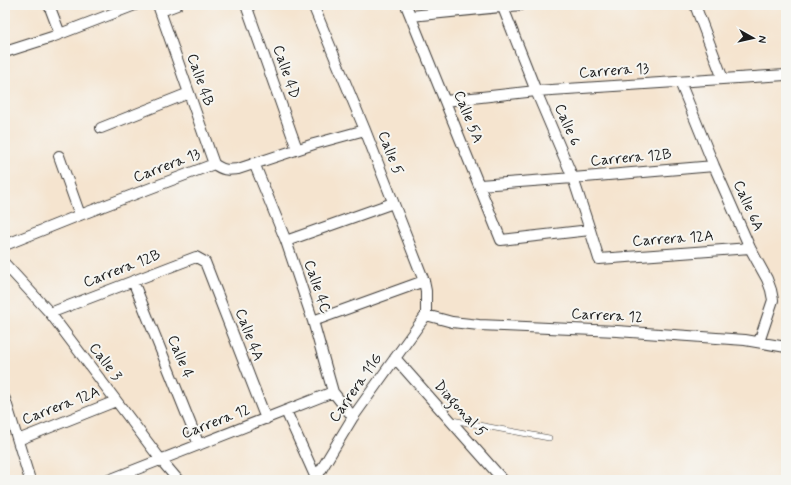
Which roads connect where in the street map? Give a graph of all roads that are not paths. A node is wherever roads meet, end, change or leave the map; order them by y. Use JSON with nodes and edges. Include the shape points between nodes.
{"nodes":[{"id":1,"x":49,"y":5,"type":"edge"},
{"id":2,"x":135,"y":5,"type":"edge"},
{"id":3,"x":177,"y":5,"type":"edge"},
{"id":4,"x":246,"y":5,"type":"edge"},
{"id":5,"x":313,"y":5,"type":"edge"},
{"id":6,"x":406,"y":5,"type":"edge"},
{"id":7,"x":521,"y":5,"type":"edge"},
{"id":8,"x":695,"y":5,"type":"edge"},
{"id":9,"x":503,"y":6,"type":"edge"},
{"id":10,"x":159,"y":8,"type":"edge"},
{"id":11,"x":410,"y":16,"type":"junction"},
{"id":12,"x":60,"y":34,"type":"junction"},
{"id":13,"x":5,"y":52,"type":"edge"},
{"id":14,"x":786,"y":75,"type":"edge"},
{"id":15,"x":723,"y":79,"type":"junction"},
{"id":16,"x":680,"y":82,"type":"junction"},
{"id":17,"x":536,"y":91,"type":"junction"},
{"id":18,"x":189,"y":93,"type":"junction"},
{"id":19,"x":445,"y":101,"type":"junction"},
{"id":20,"x":101,"y":128,"type":"dead end"},
{"id":21,"x":365,"y":130,"type":"junction"},
{"id":22,"x":297,"y":149,"type":"junction"},
{"id":23,"x":60,"y":156,"type":"dead end"},
{"id":24,"x":254,"y":163,"type":"junction"},
{"id":25,"x":214,"y":164,"type":"junction"},
{"id":26,"x":714,"y":166,"type":"junction"},
{"id":27,"x":573,"y":178,"type":"junction"},
{"id":28,"x":480,"y":185,"type":"junction"},
{"id":29,"x":393,"y":203,"type":"junction"},
{"id":30,"x":80,"y":215,"type":"junction"},
{"id":31,"x":590,"y":230,"type":"junction"},
{"id":32,"x":286,"y":241,"type":"junction"},
{"id":33,"x":5,"y":245,"type":"edge"},
{"id":34,"x":750,"y":248,"type":"junction"},
{"id":35,"x":599,"y":260,"type":"joint"},
{"id":36,"x":205,"y":262,"type":"joint"},
{"id":37,"x":5,"y":264,"type":"edge"},
{"id":38,"x":133,"y":281,"type":"junction"},
{"id":39,"x":424,"y":281,"type":"junction"},
{"id":40,"x":50,"y":313,"type":"junction"},
{"id":41,"x":426,"y":315,"type":"junction"},
{"id":42,"x":313,"y":321,"type":"junction"},
{"id":43,"x":759,"y":342,"type":"junction"},
{"id":44,"x":786,"y":347,"type":"edge"},
{"id":45,"x":395,"y":358,"type":"junction"},
{"id":46,"x":333,"y":392,"type":"junction"},
{"id":47,"x":5,"y":399,"type":"edge"},
{"id":48,"x":116,"y":401,"type":"junction"},
{"id":49,"x":286,"y":411,"type":"junction"},
{"id":50,"x":353,"y":417,"type":"junction"},
{"id":51,"x":266,"y":419,"type":"junction"},
{"id":52,"x":449,"y":420,"type":"junction"},
{"id":53,"x":549,"y":438,"type":"dead end"},
{"id":54,"x":18,"y":440,"type":"junction"},
{"id":55,"x":199,"y":445,"type":"junction"},
{"id":56,"x":161,"y":460,"type":"junction"},
{"id":57,"x":316,"y":479,"type":"edge"},
{"id":58,"x":30,"y":480,"type":"edge"},
{"id":59,"x":110,"y":480,"type":"edge"},
{"id":60,"x":178,"y":480,"type":"edge"},
{"id":61,"x":503,"y":480,"type":"edge"}],
"edges":[{"from":1,"to":12,"type":"street"},
{"from":2,"to":12,"type":"street"},
{"from":3,"to":10,"type":"street"},
{"from":4,"to":22,"type":"street","name":"Calle 4D"},
{"from":5,"to":21,"type":"street","name":"Calle 5"},
{"from":6,"to":11,"type":"street","name":"Calle 5A"},
{"from":7,"to":9,"type":"street"},
{"from":8,"to":15,"type":"street"},
{"from":9,"to":11,"type":"street"},
{"from":9,"to":17,"type":"street","name":"Calle 6"},
{"from":10,"to":18,"type":"street","name":"Calle 4B"},
{"from":11,"to":19,"type":"street","name":"Calle 5A"},
{"from":12,"to":13,"type":"street"},
{"from":14,"to":15,"type":"street","name":"Carrera 13"},
{"from":15,"to":16,"type":"street","name":"Carrera 13"},
{"from":16,"to":17,"type":"street","name":"Carrera 13"},
{"from":16,"to":26,"type":"street","name":"Calle 6A"},
{"from":17,"to":19,"type":"street","name":"Carrera 13"},
{"from":17,"to":27,"type":"street","name":"Calle 6"},
{"from":18,"to":20,"type":"street"},
{"from":18,"to":25,"type":"street","name":"Calle 4B"},
{"from":19,"to":28,"type":"street","name":"Calle 5A"},
{"from":21,"to":22,"type":"street","name":"Carrera 13"},
{"from":21,"to":29,"type":"street","name":"Calle 5"},
{"from":22,"to":24,"type":"street","name":"Carrera 13"},
{"from":23,"to":30,"type":"street"},
{"from":24,"to":25,"type":"street","name":"Carrera 13","via":[[228,170],[222,170]]},
{"from":24,"to":32,"type":"street","name":"Calle 4C"},
{"from":25,"to":30,"type":"street","name":"Carrera 13"},
{"from":26,"to":27,"type":"street","name":"Carrera 12B"},
{"from":26,"to":34,"type":"street","name":"Calle 6A"},
{"from":27,"to":28,"type":"street","name":"Carrera 12B"},
{"from":27,"to":31,"type":"street","name":"Calle 6"},
{"from":28,"to":31,"type":"street","name":"Calle 5A","via":[[501,240]]},
{"from":29,"to":32,"type":"street"},
{"from":29,"to":39,"type":"street","name":"Calle 5"},
{"from":30,"to":33,"type":"street","name":"Carrera 13"},
{"from":31,"to":35,"type":"street","name":"Calle 6"},
{"from":32,"to":42,"type":"street","name":"Calle 4C"},
{"from":34,"to":35,"type":"street","name":"Carrera 12A"},
{"from":34,"to":43,"type":"street","name":"Calle 6A","via":[[767,280],[773,300]]},
{"from":36,"to":38,"type":"street","name":"Carrera 12B","via":[[196,257]]},
{"from":36,"to":51,"type":"street","name":"Calle 4A"},
{"from":37,"to":40,"type":"street","name":"Calle 3"},
{"from":38,"to":40,"type":"street","name":"Carrera 12B"},
{"from":38,"to":55,"type":"street","name":"Calle 4"},
{"from":39,"to":41,"type":"street","name":"Calle 5"},
{"from":39,"to":42,"type":"street"},
{"from":40,"to":48,"type":"street","name":"Calle 3"},
{"from":41,"to":43,"type":"street","name":"Carrera 12","via":[[452,322],[479,325],[617,331]]},
{"from":41,"to":45,"type":"street","name":"Carrera 11G"},
{"from":42,"to":46,"type":"street","name":"Calle 4C"},
{"from":43,"to":44,"type":"street","name":"Carrera 12"},
{"from":45,"to":50,"type":"street","name":"Carrera 11G"},
{"from":45,"to":52,"type":"street","name":"Diagonal 5"},
{"from":46,"to":49,"type":"street","name":"Carrera 12"},
{"from":46,"to":50,"type":"street","name":"Calle 4C"},
{"from":47,"to":54,"type":"street"},
{"from":48,"to":54,"type":"street","name":"Carrera 12A"},
{"from":48,"to":56,"type":"street","name":"Calle 3"},
{"from":49,"to":51,"type":"street","name":"Carrera 12"},
{"from":49,"to":57,"type":"street"},
{"from":50,"to":57,"type":"street","name":"Carrera 11G"},
{"from":51,"to":55,"type":"street","name":"Carrera 12"},
{"from":52,"to":53,"type":"lane"},
{"from":52,"to":61,"type":"street","name":"Diagonal 5"},
{"from":54,"to":58,"type":"street"},
{"from":55,"to":56,"type":"street","name":"Carrera 12"},
{"from":56,"to":59,"type":"street","name":"Carrera 12"},
{"from":56,"to":60,"type":"street","name":"Calle 3"}]}
